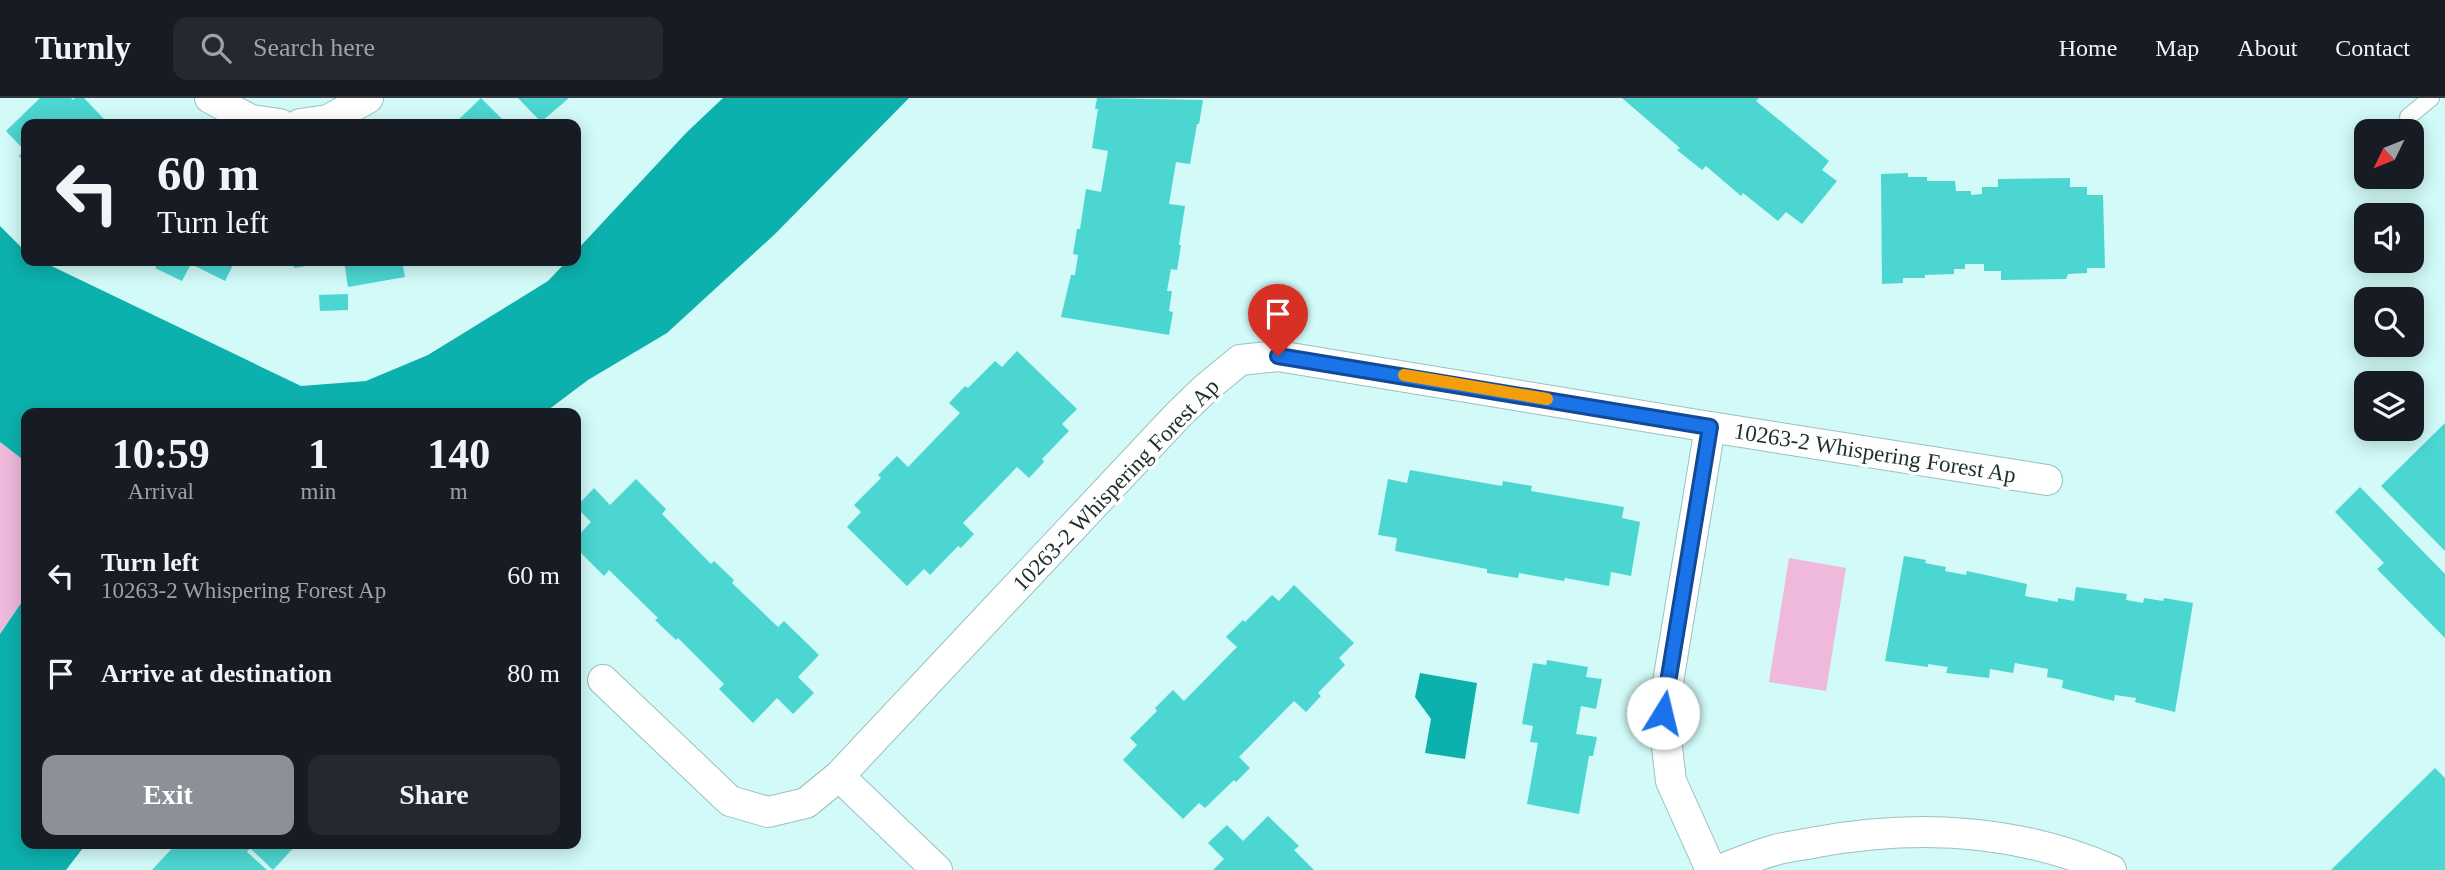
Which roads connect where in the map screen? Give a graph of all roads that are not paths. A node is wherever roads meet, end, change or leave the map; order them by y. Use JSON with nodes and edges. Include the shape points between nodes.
{"nodes":[{"id":1,"x":209,"y":98,"type":"edge"},
{"id":2,"x":368,"y":98,"type":"edge"},
{"id":3,"x":2431,"y":98,"type":"edge"},
{"id":4,"x":2408,"y":117,"type":"dead end"},
{"id":5,"x":249,"y":119,"type":"edge"},
{"id":6,"x":330,"y":119,"type":"edge"},
{"id":7,"x":1710,"y":427,"type":"junction"},
{"id":8,"x":2047,"y":480,"type":"dead end"},
{"id":9,"x":603,"y":680,"type":"dead end"},
{"id":10,"x":839,"y":776,"type":"junction"},
{"id":11,"x":937,"y":870,"type":"edge"},
{"id":12,"x":1711,"y":870,"type":"edge"},
{"id":13,"x":1720,"y":870,"type":"edge"},
{"id":14,"x":2111,"y":870,"type":"edge"}],
"edges":[{"from":1,"to":5,"type":"street"},
{"from":2,"to":6,"type":"street"},
{"from":3,"to":4,"type":"lane"},
{"from":7,"to":8,"type":"street","name":"10263-2 Whispering Forest Ap"},
{"from":7,"to":10,"type":"street","name":"10263-2 Whispering Forest Ap","via":[[1278,356],[1240,360],[1178,415]]},
{"from":7,"to":12,"type":"street","via":[[1663,713],[1671,781]]},
{"from":9,"to":10,"type":"street","name":"10263-2 Whispering Forest Ap","via":[[730,801],[768,812],[806,803]]},
{"from":10,"to":11,"type":"street"},
{"from":13,"to":14,"type":"street","via":[[1775,850],[1856,835],[1927,832],[2023,840]]}]}
